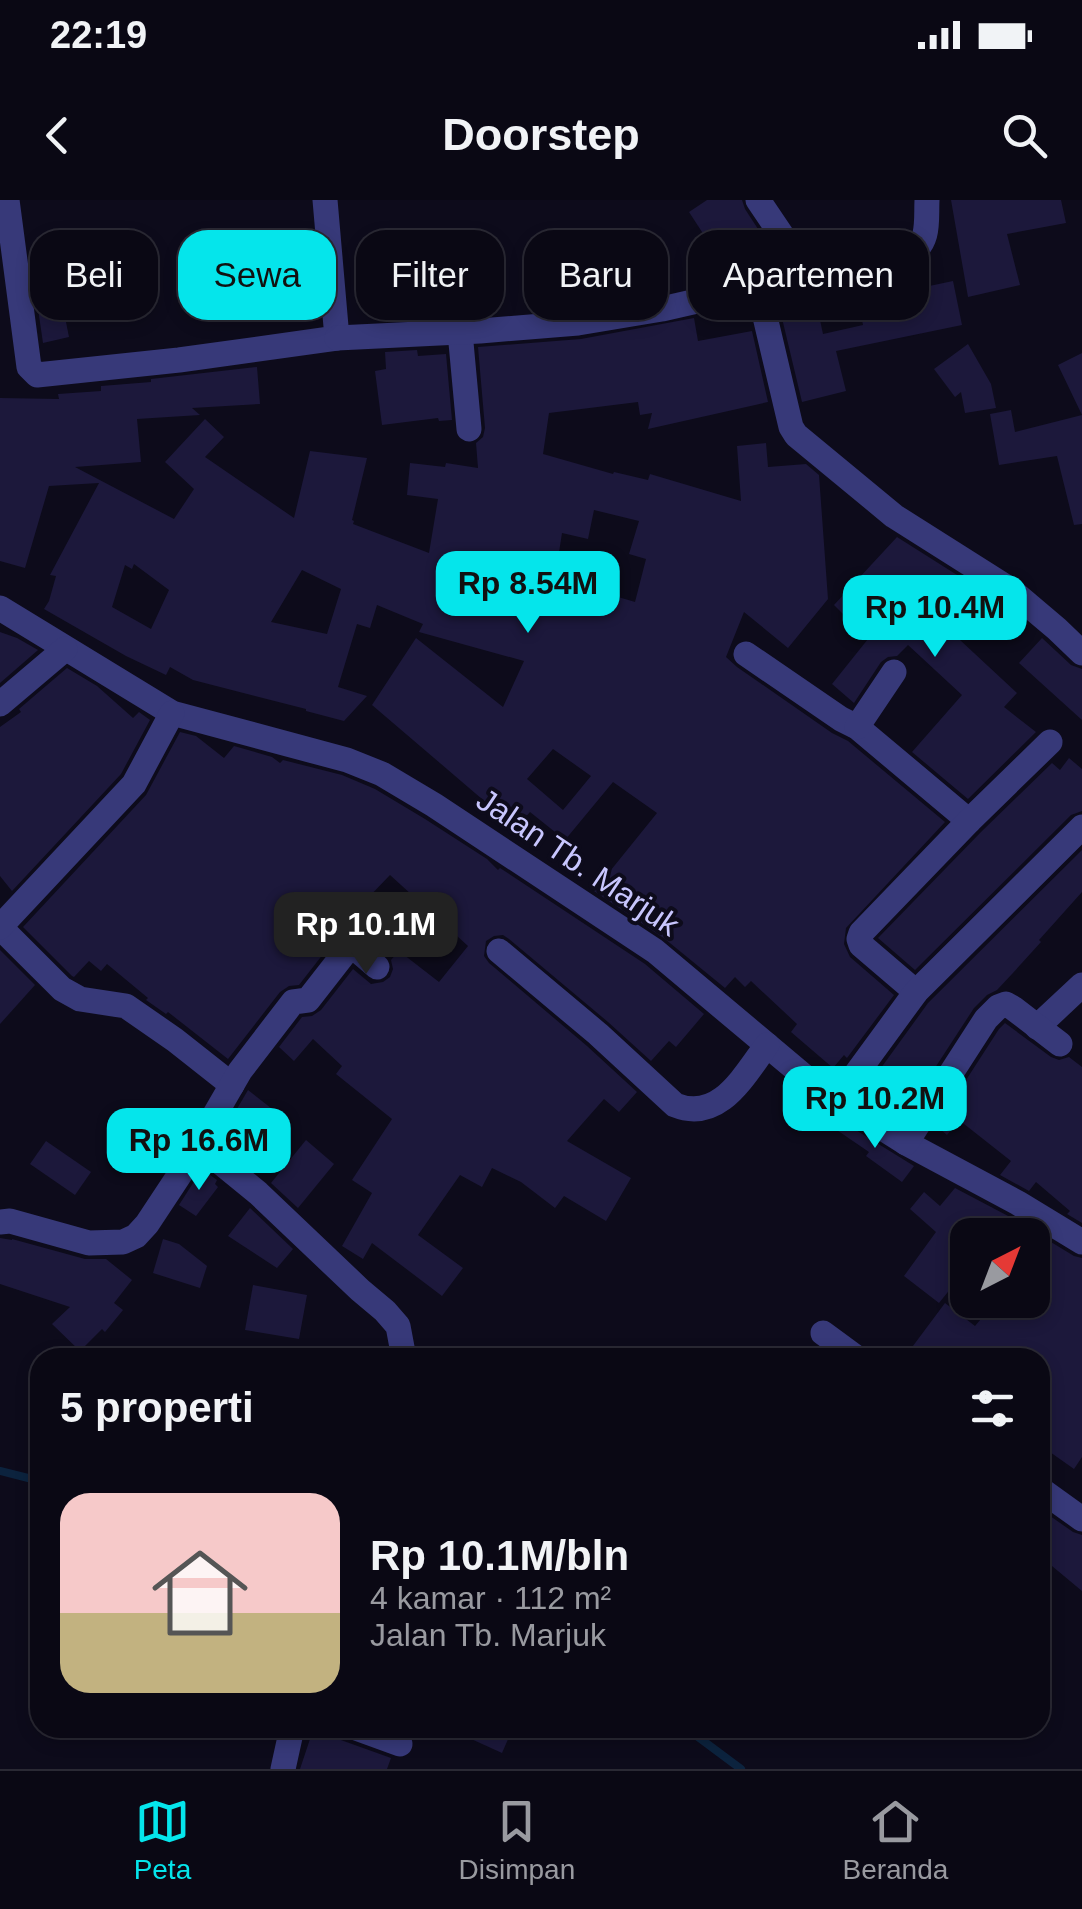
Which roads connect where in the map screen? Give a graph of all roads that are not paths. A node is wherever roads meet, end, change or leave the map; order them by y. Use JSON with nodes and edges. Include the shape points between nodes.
{"nodes":[{"id":1,"x":7,"y":200,"type":"edge"},
{"id":2,"x":325,"y":200,"type":"edge"},
{"id":3,"x":758,"y":200,"type":"edge"},
{"id":4,"x":927,"y":200,"type":"edge"},
{"id":5,"x":778,"y":230,"type":"edge"},
{"id":6,"x":925,"y":230,"type":"edge"},
{"id":7,"x":688,"y":303,"type":"edge"},
{"id":8,"x":765,"y":320,"type":"edge"},
{"id":9,"x":460,"y":332,"type":"junction"},
{"id":10,"x":336,"y":338,"type":"junction"},
{"id":11,"x":470,"y":428,"type":"dead end"},
{"id":12,"x":0,"y":608,"type":"edge"},
{"id":13,"x":65,"y":648,"type":"junction"},
{"id":14,"x":746,"y":654,"type":"dead end"},
{"id":15,"x":1082,"y":654,"type":"edge"},
{"id":16,"x":894,"y":672,"type":"dead end"},
{"id":17,"x":0,"y":704,"type":"edge"},
{"id":18,"x":172,"y":713,"type":"junction"},
{"id":19,"x":857,"y":727,"type":"junction"},
{"id":20,"x":1050,"y":742,"type":"dead end"},
{"id":21,"x":969,"y":821,"type":"junction"},
{"id":22,"x":1082,"y":827,"type":"edge"},
{"id":23,"x":0,"y":927,"type":"edge"},
{"id":24,"x":499,"y":951,"type":"dead end"},
{"id":25,"x":378,"y":968,"type":"dead end"},
{"id":26,"x":1082,"y":985,"type":"edge"},
{"id":27,"x":916,"y":992,"type":"junction"},
{"id":28,"x":1037,"y":1027,"type":"junction"},
{"id":29,"x":767,"y":1044,"type":"junction"},
{"id":30,"x":1060,"y":1044,"type":"dead end"},
{"id":31,"x":232,"y":1085,"type":"junction"},
{"id":32,"x":837,"y":1100,"type":"junction"},
{"id":33,"x":906,"y":1143,"type":"junction"},
{"id":34,"x":198,"y":1144,"type":"junction"},
{"id":35,"x":0,"y":1222,"type":"edge"},
{"id":36,"x":1082,"y":1242,"type":"edge"},
{"id":37,"x":823,"y":1333,"type":"dead end"},
{"id":38,"x":402,"y":1348,"type":"edge"},
{"id":39,"x":843,"y":1348,"type":"edge"},
{"id":40,"x":1050,"y":1496,"type":"edge"},
{"id":41,"x":1082,"y":1519,"type":"edge"},
{"id":42,"x":290,"y":1738,"type":"edge"},
{"id":43,"x":384,"y":1738,"type":"edge"},
{"id":44,"x":400,"y":1744,"type":"dead end"},
{"id":45,"x":283,"y":1769,"type":"edge"}],
"edges":[{"from":1,"to":10,"type":"street","via":[[29,367],[36,375]]},
{"from":2,"to":10,"type":"street"},
{"from":3,"to":5,"type":"street"},
{"from":4,"to":6,"type":"street"},
{"from":7,"to":9,"type":"street","via":[[578,324]]},
{"from":8,"to":15,"type":"street","via":[[796,435],[894,516],[1010,590]]},
{"from":9,"to":10,"type":"street"},
{"from":9,"to":11,"type":"street"},
{"from":12,"to":13,"type":"street","name":"Jalan Tb. Marjuk"},
{"from":13,"to":17,"type":"street"},
{"from":13,"to":18,"type":"street","name":"Jalan Tb. Marjuk"},
{"from":14,"to":19,"type":"street"},
{"from":16,"to":19,"type":"street"},
{"from":18,"to":23,"type":"street","via":[[134,784]]},
{"from":18,"to":29,"type":"street","name":"Jalan Tb. Marjuk","via":[[382,774],[655,951]]},
{"from":19,"to":21,"type":"street"},
{"from":20,"to":21,"type":"street"},
{"from":21,"to":27,"type":"street","via":[[859,939]]},
{"from":22,"to":27,"type":"street"},
{"from":23,"to":31,"type":"street","via":[[55,984],[80,999],[126,1006]]},
{"from":24,"to":29,"type":"street","via":[[685,1109],[706,1108],[729,1095]]},
{"from":25,"to":31,"type":"street","via":[[356,949],[347,950],[308,1000],[293,1002]]},
{"from":26,"to":28,"type":"street"},
{"from":27,"to":32,"type":"street"},
{"from":28,"to":30,"type":"street"},
{"from":28,"to":33,"type":"street","via":[[1006,1004],[998,1007]]},
{"from":29,"to":32,"type":"street","name":"Jalan Tb. Marjuk"},
{"from":31,"to":34,"type":"street"},
{"from":32,"to":33,"type":"street","name":"Jalan Tb. Marjuk"},
{"from":33,"to":36,"type":"street","name":"Jalan Tb. Marjuk"},
{"from":34,"to":35,"type":"street","via":[[147,1224],[122,1242],[89,1243]]},
{"from":34,"to":38,"type":"street","via":[[385,1311],[398,1326]]},
{"from":37,"to":39,"type":"street"},
{"from":40,"to":41,"type":"street"},
{"from":42,"to":45,"type":"street"},
{"from":43,"to":44,"type":"street"}]}
